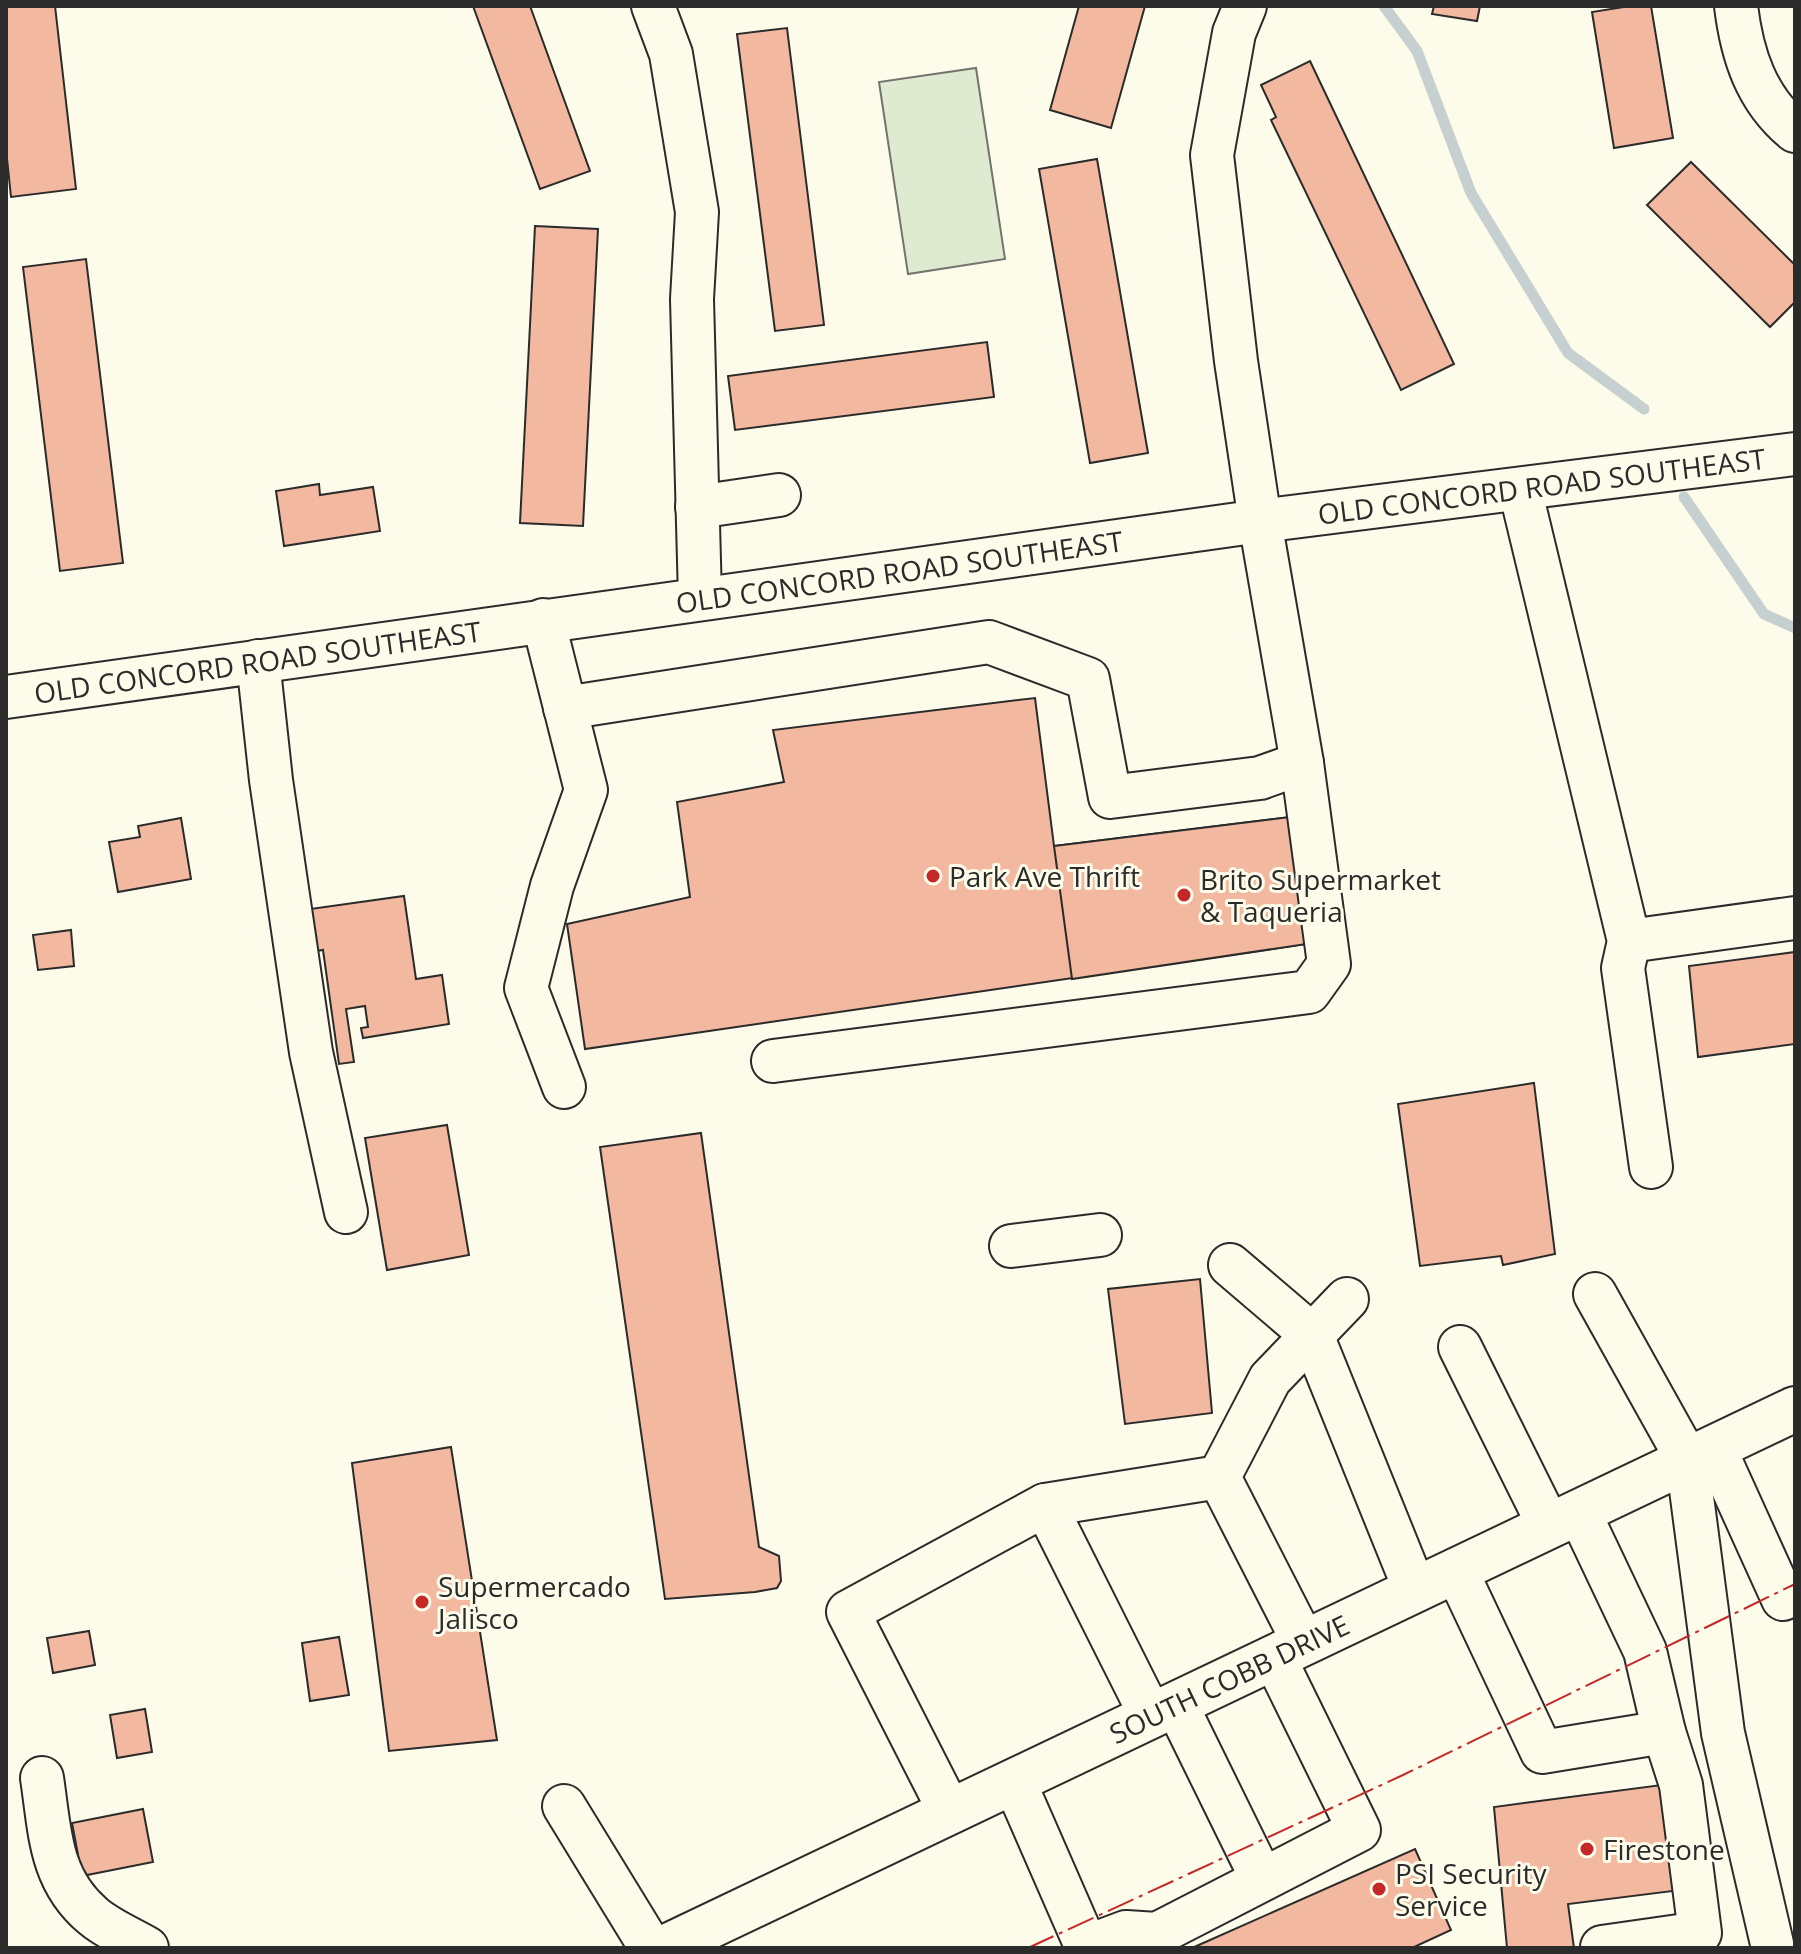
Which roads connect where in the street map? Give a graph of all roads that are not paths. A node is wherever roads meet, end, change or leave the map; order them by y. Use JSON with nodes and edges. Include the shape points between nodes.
{"nodes":[{"id":1,"x":653,"y":6,"type":"edge"},
{"id":2,"x":1245,"y":6,"type":"edge"},
{"id":3,"x":1736,"y":6,"type":"edge"},
{"id":4,"x":1795,"y":131,"type":"edge"},
{"id":5,"x":1795,"y":454,"type":"edge"},
{"id":6,"x":1520,"y":489,"type":"junction"},
{"id":7,"x":779,"y":495,"type":"dead end"},
{"id":8,"x":697,"y":507,"type":"junction"},
{"id":9,"x":1260,"y":521,"type":"junction"},
{"id":10,"x":700,"y":598,"type":"junction"},
{"id":11,"x":543,"y":620,"type":"junction"},
{"id":12,"x":258,"y":661,"type":"junction"},
{"id":13,"x":6,"y":697,"type":"edge"},
{"id":14,"x":565,"y":708,"type":"junction"},
{"id":15,"x":1302,"y":763,"type":"junction"},
{"id":16,"x":1795,"y":918,"type":"edge"},
{"id":17,"x":1629,"y":941,"type":"junction"},
{"id":18,"x":773,"y":1061,"type":"dead end"},
{"id":19,"x":564,"y":1087,"type":"dead end"},
{"id":20,"x":1651,"y":1167,"type":"dead end"},
{"id":21,"x":346,"y":1212,"type":"dead end"},
{"id":22,"x":1100,"y":1235,"type":"dead end"},
{"id":23,"x":1011,"y":1246,"type":"dead end"},
{"id":24,"x":1230,"y":1265,"type":"dead end"},
{"id":25,"x":1595,"y":1294,"type":"dead end"},
{"id":26,"x":1347,"y":1299,"type":"dead end"},
{"id":27,"x":1312,"y":1335,"type":"junction"},
{"id":28,"x":1460,"y":1347,"type":"dead end"},
{"id":29,"x":1795,"y":1409,"type":"edge"},
{"id":30,"x":1701,"y":1453,"type":"junction"},
{"id":31,"x":1219,"y":1477,"type":"junction"},
{"id":32,"x":1045,"y":1505,"type":"junction"},
{"id":33,"x":1564,"y":1519,"type":"junction"},
{"id":34,"x":1456,"y":1570,"type":"junction"},
{"id":35,"x":1415,"y":1590,"type":"junction"},
{"id":36,"x":1783,"y":1599,"type":"dead end"},
{"id":37,"x":1289,"y":1650,"type":"junction"},
{"id":38,"x":1164,"y":1710,"type":"junction"},
{"id":39,"x":1664,"y":1732,"type":"junction"},
{"id":40,"x":42,"y":1778,"type":"dead end"},
{"id":41,"x":1014,"y":1781,"type":"junction"},
{"id":42,"x":564,"y":1806,"type":"dead end"},
{"id":43,"x":950,"y":1812,"type":"junction"},
{"id":44,"x":1262,"y":1879,"type":"junction"},
{"id":45,"x":1087,"y":1947,"type":"edge"},
{"id":46,"x":1602,"y":1947,"type":"edge"},
{"id":47,"x":147,"y":1948,"type":"edge"},
{"id":48,"x":651,"y":1948,"type":"edge"},
{"id":49,"x":664,"y":1948,"type":"edge"},
{"id":50,"x":1773,"y":1948,"type":"edge"}],
"edges":[{"from":1,"to":8,"type":"street","via":[[671,54],[697,212],[692,299]]},
{"from":2,"to":9,"type":"street","via":[[1234,33],[1212,155]]},
{"from":3,"to":4,"type":"street","via":[[1747,65],[1781,120]]},
{"from":5,"to":6,"type":"street","name":"OLD CONCORD ROAD SOUTHEAST"},
{"from":6,"to":9,"type":"street","name":"OLD CONCORD ROAD SOUTHEAST"},
{"from":6,"to":17,"type":"street"},
{"from":7,"to":8,"type":"street"},
{"from":8,"to":10,"type":"street"},
{"from":9,"to":10,"type":"street","name":"OLD CONCORD ROAD SOUTHEAST"},
{"from":9,"to":15,"type":"street"},
{"from":10,"to":11,"type":"street","name":"OLD CONCORD ROAD SOUTHEAST"},
{"from":11,"to":12,"type":"street","name":"OLD CONCORD ROAD SOUTHEAST"},
{"from":11,"to":14,"type":"street"},
{"from":12,"to":13,"type":"street","name":"OLD CONCORD ROAD SOUTHEAST"},
{"from":12,"to":21,"type":"street","via":[[311,1052]]},
{"from":14,"to":15,"type":"street","via":[[989,642],[1088,679],[1110,797],[1260,778]]},
{"from":14,"to":19,"type":"street","via":[[586,790],[552,886],[526,988]]},
{"from":15,"to":18,"type":"street","via":[[1329,964],[1309,992]]},
{"from":16,"to":17,"type":"street"},
{"from":17,"to":20,"type":"street","via":[[1623,968]]},
{"from":22,"to":23,"type":"street"},
{"from":24,"to":27,"type":"street"},
{"from":25,"to":30,"type":"street"},
{"from":26,"to":27,"type":"street"},
{"from":27,"to":31,"type":"street","via":[[1270,1379]]},
{"from":27,"to":35,"type":"street"},
{"from":28,"to":33,"type":"street"},
{"from":29,"to":30,"type":"main road","name":"SOUTH COBB DRIVE"},
{"from":30,"to":33,"type":"main road","name":"SOUTH COBB DRIVE"},
{"from":30,"to":36,"type":"street"},
{"from":30,"to":50,"type":"street","via":[[1723,1733]]},
{"from":31,"to":32,"type":"street"},
{"from":31,"to":37,"type":"street"},
{"from":32,"to":38,"type":"street"},
{"from":32,"to":43,"type":"street","via":[[848,1612]]},
{"from":33,"to":34,"type":"main road","name":"SOUTH COBB DRIVE"},
{"from":33,"to":39,"type":"street","via":[[1645,1651]]},
{"from":34,"to":35,"type":"main road","name":"SOUTH COBB DRIVE"},
{"from":34,"to":39,"type":"street","via":[[1542,1752]]},
{"from":35,"to":37,"type":"main road","name":"SOUTH COBB DRIVE"},
{"from":37,"to":38,"type":"main road","name":"SOUTH COBB DRIVE"},
{"from":37,"to":44,"type":"street","via":[[1359,1830]]},
{"from":38,"to":41,"type":"main road","name":"SOUTH COBB DRIVE"},
{"from":38,"to":44,"type":"street"},
{"from":39,"to":46,"type":"street","via":[[1681,1785],[1700,1933]]},
{"from":40,"to":47,"type":"street","via":[[55,1859],[65,1886],[94,1917]]},
{"from":41,"to":43,"type":"main road","name":"SOUTH COBB DRIVE"},
{"from":41,"to":45,"type":"street"},
{"from":42,"to":48,"type":"street"},
{"from":43,"to":49,"type":"main road","name":"SOUTH COBB DRIVE"},
{"from":44,"to":45,"type":"street","via":[[1157,1934],[1126,1932]]}]}
